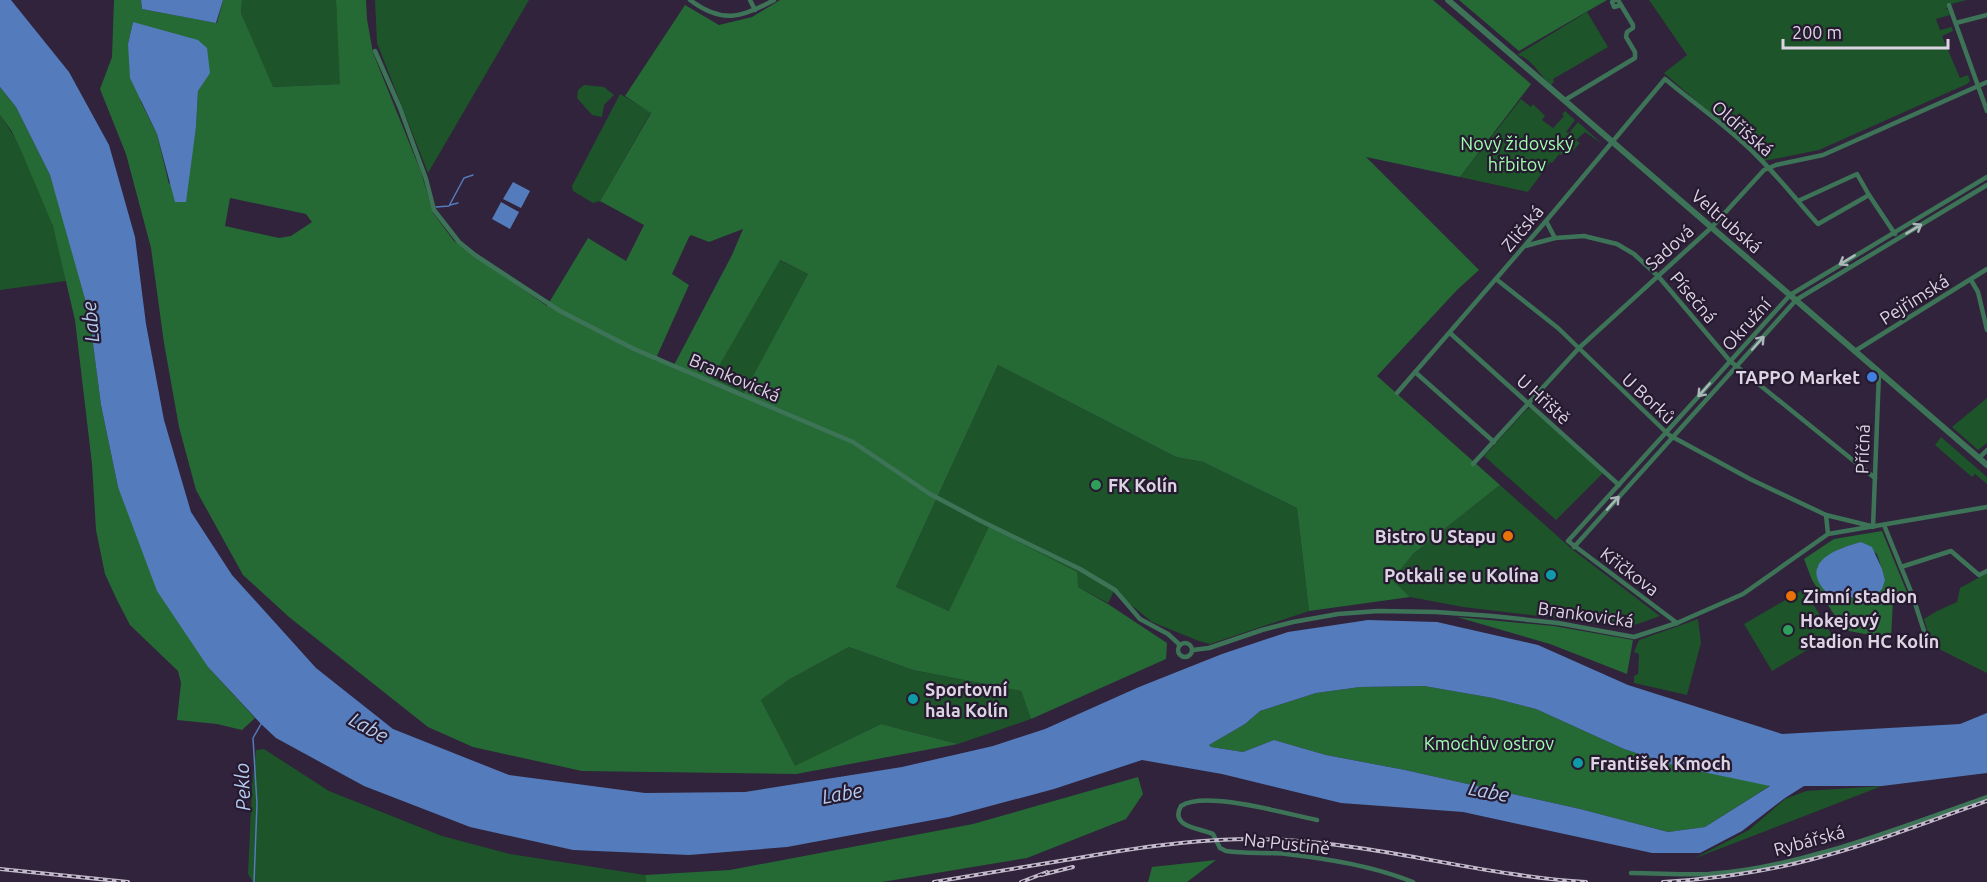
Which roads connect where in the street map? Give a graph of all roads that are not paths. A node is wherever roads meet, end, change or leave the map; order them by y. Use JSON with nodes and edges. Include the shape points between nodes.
{"nodes":[{"id":1,"x":690,"y":0,"type":"edge"},
{"id":2,"x":750,"y":0,"type":"edge"},
{"id":3,"x":774,"y":0,"type":"edge"},
{"id":4,"x":1448,"y":0,"type":"edge"},
{"id":5,"x":1618,"y":2,"type":"edge"},
{"id":6,"x":1949,"y":5,"type":"dead end"},
{"id":7,"x":755,"y":10,"type":"junction"},
{"id":8,"x":1987,"y":15,"type":"edge"},
{"id":9,"x":1956,"y":23,"type":"junction"},
{"id":10,"x":375,"y":51,"type":"dead end"},
{"id":11,"x":1665,"y":79,"type":"joint"},
{"id":12,"x":1987,"y":82,"type":"edge"},
{"id":13,"x":1978,"y":86,"type":"junction"},
{"id":14,"x":1564,"y":100,"type":"junction"},
{"id":15,"x":1987,"y":111,"type":"edge"},
{"id":16,"x":1612,"y":141,"type":"junction"},
{"id":17,"x":1768,"y":168,"type":"junction"},
{"id":18,"x":1987,"y":177,"type":"edge"},
{"id":19,"x":1987,"y":185,"type":"edge"},
{"id":20,"x":1869,"y":195,"type":"junction"},
{"id":21,"x":1798,"y":201,"type":"junction"},
{"id":22,"x":1546,"y":221,"type":"junction"},
{"id":23,"x":1712,"y":227,"type":"junction"},
{"id":24,"x":1894,"y":232,"type":"junction"},
{"id":25,"x":1555,"y":238,"type":"junction"},
{"id":26,"x":1898,"y":239,"type":"junction"},
{"id":27,"x":1524,"y":247,"type":"junction"},
{"id":28,"x":1987,"y":270,"type":"edge"},
{"id":29,"x":1658,"y":276,"type":"junction"},
{"id":30,"x":1496,"y":279,"type":"junction"},
{"id":31,"x":1971,"y":280,"type":"junction"},
{"id":32,"x":1790,"y":295,"type":"junction"},
{"id":33,"x":1796,"y":300,"type":"junction"},
{"id":34,"x":1987,"y":330,"type":"edge"},
{"id":35,"x":1450,"y":333,"type":"junction"},
{"id":36,"x":1578,"y":348,"type":"junction"},
{"id":37,"x":1855,"y":351,"type":"junction"},
{"id":38,"x":1730,"y":361,"type":"junction"},
{"id":39,"x":1737,"y":367,"type":"junction"},
{"id":40,"x":1415,"y":372,"type":"junction"},
{"id":41,"x":1879,"y":372,"type":"junction"},
{"id":42,"x":1396,"y":393,"type":"dead end"},
{"id":43,"x":1529,"y":403,"type":"junction"},
{"id":44,"x":1666,"y":433,"type":"junction"},
{"id":45,"x":1673,"y":437,"type":"junction"},
{"id":46,"x":1494,"y":442,"type":"junction"},
{"id":47,"x":1987,"y":450,"type":"edge"},
{"id":48,"x":1979,"y":458,"type":"junction"},
{"id":49,"x":1473,"y":464,"type":"dead end"},
{"id":50,"x":1987,"y":465,"type":"edge"},
{"id":51,"x":1875,"y":478,"type":"junction"},
{"id":52,"x":1619,"y":484,"type":"junction"},
{"id":53,"x":1987,"y":507,"type":"edge"},
{"id":54,"x":1826,"y":516,"type":"junction"},
{"id":55,"x":1884,"y":525,"type":"junction"},
{"id":56,"x":1873,"y":527,"type":"junction"},
{"id":57,"x":1828,"y":534,"type":"junction"},
{"id":58,"x":1568,"y":541,"type":"joint"},
{"id":59,"x":1574,"y":546,"type":"junction"},
{"id":60,"x":1901,"y":567,"type":"junction"},
{"id":61,"x":1987,"y":571,"type":"edge"},
{"id":62,"x":1677,"y":623,"type":"junction"},
{"id":63,"x":1926,"y":638,"type":"dead end"},
{"id":64,"x":1180,"y":645,"type":"junction"},
{"id":65,"x":1192,"y":650,"type":"junction"},
{"id":66,"x":1987,"y":796,"type":"edge"},
{"id":67,"x":1317,"y":820,"type":"dead end"},
{"id":68,"x":1631,"y":873,"type":"dead end"},
{"id":69,"x":1413,"y":882,"type":"edge"}],
"edges":[{"from":1,"to":7,"type":"street","via":[[726,18]]},
{"from":2,"to":7,"type":"street"},
{"from":3,"to":7,"type":"street"},
{"from":4,"to":14,"type":"street","name":"Veltrubská"},
{"from":5,"to":14,"type":"street","via":[[1633,25],[1626,37],[1635,58]]},
{"from":6,"to":9,"type":"street"},
{"from":8,"to":9,"type":"street"},
{"from":9,"to":13,"type":"street"},
{"from":10,"to":64,"type":"street","name":"Brankovická","via":[[400,108],[434,210],[459,242],[475,255],[560,311],[634,349],[853,442],[930,494],[1115,590],[1140,619]]},
{"from":11,"to":16,"type":"street","name":"Zličská"},
{"from":11,"to":17,"type":"street","name":"Oldřišská"},
{"from":12,"to":13,"type":"street"},
{"from":13,"to":15,"type":"street"},
{"from":13,"to":17,"type":"street","via":[[1823,155]]},
{"from":14,"to":16,"type":"street","name":"Veltrubská"},
{"from":16,"to":22,"type":"street","name":"Zličská"},
{"from":16,"to":23,"type":"street","name":"Veltrubská"},
{"from":17,"to":21,"type":"street","name":"Oldřišská"},
{"from":17,"to":23,"type":"street","name":"Sadová"},
{"from":18,"to":24,"type":"street","name":"Okružní"},
{"from":26,"to":19,"type":"street","name":"Okružní","one_way":true},
{"from":20,"to":21,"type":"street","via":[[1857,174]]},
{"from":20,"to":21,"type":"street","name":"Oldřišská","via":[[1818,224]]},
{"from":20,"to":24,"type":"street"},
{"from":22,"to":25,"type":"street"},
{"from":22,"to":27,"type":"street","name":"Zličská"},
{"from":23,"to":29,"type":"street","name":"Sadová"},
{"from":23,"to":32,"type":"street","name":"Veltrubská"},
{"from":24,"to":26,"type":"street"},
{"from":24,"to":32,"type":"street","name":"Okružní","one_way":true},
{"from":25,"to":27,"type":"street","name":"Písečná"},
{"from":25,"to":29,"type":"street","name":"Písečná","via":[[1584,236],[1617,244],[1640,258]]},
{"from":26,"to":33,"type":"street","name":"Okružní"},
{"from":27,"to":30,"type":"street","name":"Zličská"},
{"from":28,"to":31,"type":"street","name":"Pejřimská"},
{"from":29,"to":36,"type":"street","name":"Sadová"},
{"from":29,"to":38,"type":"street","name":"Písečná"},
{"from":30,"to":35,"type":"street","name":"Zličská"},
{"from":30,"to":36,"type":"street","name":"U Borků"},
{"from":31,"to":34,"type":"street","via":[[1978,292]]},
{"from":31,"to":37,"type":"street","name":"Pejřimská"},
{"from":32,"to":33,"type":"street","name":"Veltrubská"},
{"from":32,"to":38,"type":"street","name":"Okružní"},
{"from":33,"to":37,"type":"street","name":"Veltrubská"},
{"from":39,"to":33,"type":"street","name":"Okružní","one_way":true},
{"from":35,"to":40,"type":"street","name":"Zličská"},
{"from":35,"to":43,"type":"street","name":"U Hřiště"},
{"from":36,"to":43,"type":"street","name":"Sadová"},
{"from":36,"to":44,"type":"street","name":"U Borků"},
{"from":37,"to":41,"type":"street","name":"Veltrubská"},
{"from":38,"to":39,"type":"street","name":"Písečná"},
{"from":38,"to":44,"type":"street","name":"Okružní","one_way":true},
{"from":39,"to":45,"type":"street","name":"Okružní"},
{"from":39,"to":51,"type":"street","name":"Písečná"},
{"from":40,"to":42,"type":"street","name":"Zličská"},
{"from":40,"to":46,"type":"street"},
{"from":41,"to":48,"type":"street","name":"Veltrubská"},
{"from":41,"to":51,"type":"street","name":"Příčná"},
{"from":43,"to":46,"type":"street","name":"Sadová"},
{"from":43,"to":52,"type":"street","name":"U Hřiště"},
{"from":44,"to":45,"type":"street","name":"U Borků"},
{"from":44,"to":52,"type":"street","name":"Okružní"},
{"from":45,"to":54,"type":"street","name":"U Borků"},
{"from":59,"to":45,"type":"street","name":"Okružní","one_way":true},
{"from":46,"to":49,"type":"street","name":"Sadová"},
{"from":47,"to":48,"type":"street"},
{"from":48,"to":50,"type":"street","name":"Veltrubská"},
{"from":51,"to":56,"type":"street","name":"Příčná"},
{"from":52,"to":58,"type":"street","name":"Okružní"},
{"from":53,"to":55,"type":"street","name":"Brankovická"},
{"from":54,"to":56,"type":"street","name":"U Borků"},
{"from":54,"to":57,"type":"street"},
{"from":55,"to":56,"type":"street","name":"Brankovická"},
{"from":55,"to":60,"type":"street"},
{"from":56,"to":57,"type":"street","name":"Brankovická"},
{"from":57,"to":62,"type":"street","name":"Brankovická","via":[[1743,594]]},
{"from":58,"to":59,"type":"street","name":"Křičkova"},
{"from":59,"to":62,"type":"street","name":"Křičkova"},
{"from":60,"to":61,"type":"street","via":[[1951,551],[1979,575]]},
{"from":60,"to":63,"type":"street"},
{"from":62,"to":65,"type":"street","name":"Brankovická","via":[[1634,637],[1492,616],[1378,611],[1293,622]]},
{"from":64,"to":65,"type":"street","name":"Brankovická","via":[[1189,643]]},
{"from":64,"to":65,"type":"street","name":"Brankovická","via":[[1183,656],[1190,655]]},
{"from":66,"to":68,"type":"street","name":"Rybářská","via":[[1838,847],[1768,865],[1710,874]]},
{"from":67,"to":69,"type":"street","name":"Na Pustině","via":[[1217,801],[1186,802],[1178,813],[1184,824],[1213,834],[1226,851],[1348,863]]}]}
